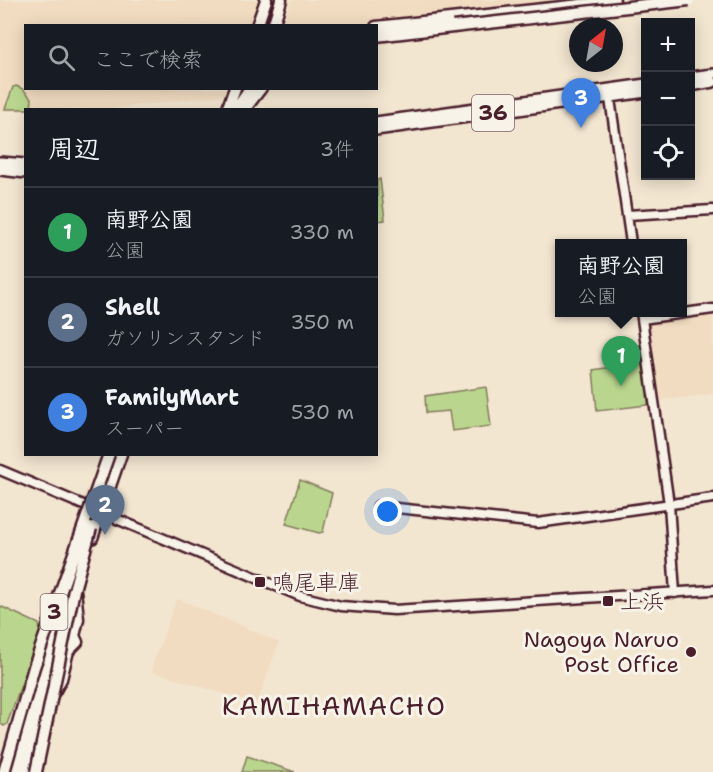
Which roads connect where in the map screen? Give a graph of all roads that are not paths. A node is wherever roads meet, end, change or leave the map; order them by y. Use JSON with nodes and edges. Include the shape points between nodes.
{"nodes":[{"id":1,"x":266,"y":0,"type":"edge"},
{"id":2,"x":281,"y":0,"type":"edge"},
{"id":3,"x":614,"y":0,"type":"edge"},
{"id":4,"x":657,"y":0,"type":"edge"},
{"id":5,"x":689,"y":0,"type":"edge"},
{"id":6,"x":258,"y":24,"type":"edge"},
{"id":7,"x":274,"y":24,"type":"edge"},
{"id":8,"x":378,"y":27,"type":"edge"},
{"id":9,"x":459,"y":28,"type":"dead end"},
{"id":10,"x":378,"y":36,"type":"edge"},
{"id":11,"x":713,"y":74,"type":"edge"},
{"id":12,"x":695,"y":76,"type":"edge"},
{"id":13,"x":713,"y":82,"type":"edge"},
{"id":14,"x":641,"y":85,"type":"edge"},
{"id":15,"x":695,"y":85,"type":"edge"},
{"id":16,"x":234,"y":90,"type":"edge"},
{"id":17,"x":250,"y":90,"type":"edge"},
{"id":18,"x":250,"y":90,"type":"edge"},
{"id":19,"x":259,"y":90,"type":"edge"},
{"id":20,"x":641,"y":92,"type":"edge"},
{"id":21,"x":609,"y":93,"type":"junction"},
{"id":22,"x":228,"y":108,"type":"edge"},
{"id":23,"x":236,"y":108,"type":"edge"},
{"id":24,"x":245,"y":108,"type":"edge"},
{"id":25,"x":246,"y":108,"type":"edge"},
{"id":26,"x":378,"y":122,"type":"edge"},
{"id":27,"x":378,"y":130,"type":"edge"},
{"id":28,"x":0,"y":162,"type":"edge"},
{"id":29,"x":24,"y":164,"type":"edge"},
{"id":30,"x":0,"y":170,"type":"edge"},
{"id":31,"x":24,"y":173,"type":"edge"},
{"id":32,"x":713,"y":210,"type":"edge"},
{"id":33,"x":627,"y":215,"type":"junction"},
{"id":34,"x":630,"y":239,"type":"edge"},
{"id":35,"x":713,"y":309,"type":"edge"},
{"id":36,"x":687,"y":311,"type":"edge"},
{"id":37,"x":641,"y":317,"type":"edge"},
{"id":38,"x":108,"y":456,"type":"edge"},
{"id":39,"x":108,"y":456,"type":"edge"},
{"id":40,"x":118,"y":456,"type":"edge"},
{"id":41,"x":118,"y":456,"type":"edge"},
{"id":42,"x":0,"y":470,"type":"edge"},
{"id":43,"x":713,"y":498,"type":"edge"},
{"id":44,"x":669,"y":504,"type":"junction"},
{"id":45,"x":89,"y":506,"type":"junction"},
{"id":46,"x":378,"y":506,"type":"dead end"},
{"id":47,"x":102,"y":512,"type":"junction"},
{"id":48,"x":75,"y":590,"type":"junction"},
{"id":49,"x":713,"y":590,"type":"edge"},
{"id":50,"x":675,"y":592,"type":"junction"},
{"id":51,"x":36,"y":717,"type":"junction"},
{"id":52,"x":4,"y":772,"type":"edge"},
{"id":53,"x":16,"y":772,"type":"edge"},
{"id":54,"x":24,"y":772,"type":"edge"},
{"id":55,"x":36,"y":772,"type":"edge"}],
"edges":[{"from":1,"to":6,"type":"highway"},
{"from":2,"to":7,"type":"highway"},
{"from":3,"to":8,"type":"highway"},
{"from":4,"to":9,"type":"highway","bridge":true,"via":[[463,24]]},
{"from":5,"to":10,"type":"highway","bridge":true},
{"from":11,"to":12,"type":"main road"},
{"from":13,"to":15,"type":"main road"},
{"from":14,"to":21,"type":"main road","number":"36"},
{"from":16,"to":22,"type":"highway"},
{"from":17,"to":23,"type":"highway"},
{"from":18,"to":24,"type":"highway"},
{"from":19,"to":25,"type":"highway"},
{"from":20,"to":21,"type":"main road","number":"36"},
{"from":21,"to":26,"type":"main road","number":"36"},
{"from":21,"to":27,"type":"main road","number":"36"},
{"from":21,"to":33,"type":"street"},
{"from":28,"to":29,"type":"main road"},
{"from":30,"to":31,"type":"main road"},
{"from":32,"to":33,"type":"street"},
{"from":33,"to":34,"type":"street"},
{"from":35,"to":36,"type":"street"},
{"from":37,"to":44,"type":"street"},
{"from":38,"to":45,"type":"highway"},
{"from":39,"to":52,"type":"highway","number":"3","bridge":true,"via":[[34,667]]},
{"from":40,"to":47,"type":"highway"},
{"from":41,"to":55,"type":"highway","number":"3","bridge":true,"via":[[74,590]]},
{"from":42,"to":45,"type":"street"},
{"from":43,"to":44,"type":"street"},
{"from":44,"to":46,"type":"street","via":[[538,523]]},
{"from":44,"to":50,"type":"street"},
{"from":45,"to":47,"type":"street"},
{"from":45,"to":51,"type":"highway","via":[[71,561]]},
{"from":47,"to":48,"type":"highway"},
{"from":47,"to":50,"type":"street","via":[[300,596],[350,607],[394,610]]},
{"from":48,"to":51,"type":"highway"},
{"from":48,"to":51,"type":"highway","via":[[78,620],[74,636],[81,644],[69,651],[59,684]]},
{"from":49,"to":50,"type":"street"},
{"from":51,"to":53,"type":"highway"},
{"from":51,"to":54,"type":"highway"}]}
